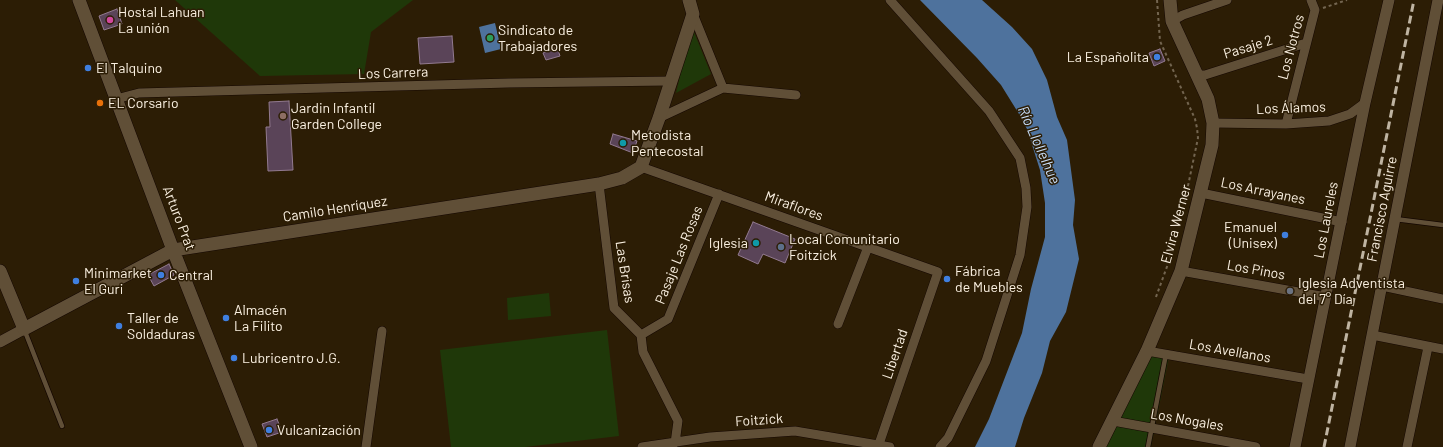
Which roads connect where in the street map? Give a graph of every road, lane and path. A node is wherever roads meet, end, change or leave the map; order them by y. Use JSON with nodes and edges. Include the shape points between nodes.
{"nodes":[{"id":1,"x":79,"y":0,"type":"edge"},
{"id":2,"x":689,"y":0,"type":"edge"},
{"id":3,"x":890,"y":0,"type":"edge"},
{"id":4,"x":1157,"y":0,"type":"edge"},
{"id":5,"x":1170,"y":0,"type":"edge"},
{"id":6,"x":1227,"y":0,"type":"edge"},
{"id":7,"x":1311,"y":0,"type":"edge"},
{"id":8,"x":1347,"y":0,"type":"edge"},
{"id":9,"x":1389,"y":0,"type":"edge"},
{"id":10,"x":1438,"y":0,"type":"edge"},
{"id":11,"x":1315,"y":10,"type":"junction"},
{"id":12,"x":693,"y":14,"type":"junction"},
{"id":13,"x":1172,"y":21,"type":"junction"},
{"id":14,"x":1306,"y":43,"type":"junction"},
{"id":15,"x":1198,"y":76,"type":"junction"},
{"id":16,"x":671,"y":81,"type":"junction"},
{"id":17,"x":723,"y":88,"type":"junction"},
{"id":18,"x":796,"y":95,"type":"dead end"},
{"id":19,"x":116,"y":99,"type":"junction"},
{"id":20,"x":1365,"y":103,"type":"junction"},
{"id":21,"x":659,"y":118,"type":"junction"},
{"id":22,"x":1213,"y":122,"type":"junction"},
{"id":23,"x":1286,"y":124,"type":"junction"},
{"id":24,"x":640,"y":166,"type":"junction"},
{"id":25,"x":598,"y":184,"type":"junction"},
{"id":26,"x":1201,"y":192,"type":"junction"},
{"id":27,"x":719,"y":194,"type":"junction"},
{"id":28,"x":1184,"y":208,"type":"dead end"},
{"id":29,"x":1395,"y":219,"type":"junction"},
{"id":30,"x":1342,"y":222,"type":"junction"},
{"id":31,"x":1443,"y":225,"type":"edge"},
{"id":32,"x":1175,"y":246,"type":"dead end"},
{"id":33,"x":868,"y":247,"type":"junction"},
{"id":34,"x":174,"y":250,"type":"junction"},
{"id":35,"x":0,"y":271,"type":"edge"},
{"id":36,"x":1181,"y":271,"type":"junction"},
{"id":37,"x":938,"y":272,"type":"joint"},
{"id":38,"x":1382,"y":286,"type":"junction"},
{"id":39,"x":1326,"y":297,"type":"junction"},
{"id":40,"x":1156,"y":298,"type":"dead end"},
{"id":41,"x":1443,"y":299,"type":"edge"},
{"id":42,"x":838,"y":324,"type":"dead end"},
{"id":43,"x":24,"y":329,"type":"junction"},
{"id":44,"x":382,"y":331,"type":"dead end"},
{"id":45,"x":641,"y":335,"type":"junction"},
{"id":46,"x":1372,"y":335,"type":"junction"},
{"id":47,"x":0,"y":342,"type":"edge"},
{"id":48,"x":1428,"y":347,"type":"junction"},
{"id":49,"x":1443,"y":349,"type":"edge"},
{"id":50,"x":1147,"y":351,"type":"junction"},
{"id":51,"x":1166,"y":354,"type":"junction"},
{"id":52,"x":1308,"y":379,"type":"junction"},
{"id":53,"x":1113,"y":421,"type":"junction"},
{"id":54,"x":62,"y":426,"type":"dead end"},
{"id":55,"x":1152,"y":428,"type":"junction"},
{"id":56,"x":675,"y":443,"type":"junction"},
{"id":57,"x":879,"y":444,"type":"junction"},
{"id":58,"x":251,"y":447,"type":"edge"},
{"id":59,"x":366,"y":447,"type":"edge"},
{"id":60,"x":642,"y":447,"type":"edge"},
{"id":61,"x":890,"y":447,"type":"edge"},
{"id":62,"x":940,"y":447,"type":"edge"},
{"id":63,"x":1099,"y":447,"type":"edge"},
{"id":64,"x":1148,"y":447,"type":"edge"},
{"id":65,"x":1256,"y":447,"type":"edge"},
{"id":66,"x":1295,"y":447,"type":"edge"},
{"id":67,"x":1350,"y":447,"type":"edge"},
{"id":68,"x":1407,"y":447,"type":"edge"}],
"edges":[{"from":1,"to":19,"type":"main road","name":"Arturo Prat"},
{"from":2,"to":12,"type":"main road"},
{"from":3,"to":62,"type":"street","via":[[989,110],[1020,158],[1026,188],[1027,207],[1020,255],[986,361],[948,438]]},
{"from":4,"to":28,"type":"path","via":[[1160,41],[1198,128]]},
{"from":5,"to":13,"type":"main road","name":"Elvira Werner"},
{"from":6,"to":13,"type":"street"},
{"from":7,"to":11,"type":"street","name":"Los Notros"},
{"from":8,"to":11,"type":"path"},
{"from":9,"to":20,"type":"street","name":"Los Laureles"},
{"from":10,"to":29,"type":"street","name":"Francisco Aguirre"},
{"from":11,"to":14,"type":"street","name":"Los Notros"},
{"from":12,"to":16,"type":"main road"},
{"from":12,"to":17,"type":"street"},
{"from":13,"to":15,"type":"main road","name":"Elvira Werner"},
{"from":14,"to":15,"type":"street","name":"Pasaje 2"},
{"from":14,"to":23,"type":"street","name":"Los Notros"},
{"from":15,"to":22,"type":"main road","name":"Elvira Werner","via":[[1208,99]]},
{"from":16,"to":19,"type":"street","name":"Los Carrera","via":[[139,93]]},
{"from":16,"to":21,"type":"main road"},
{"from":17,"to":18,"type":"street"},
{"from":17,"to":21,"type":"street"},
{"from":19,"to":34,"type":"main road","name":"Arturo Prat"},
{"from":20,"to":23,"type":"street","name":"Los Álamos","via":[[1350,114],[1329,121]]},
{"from":20,"to":30,"type":"street","name":"Los Laureles"},
{"from":21,"to":24,"type":"main road"},
{"from":22,"to":23,"type":"street","name":"Los Álamos"},
{"from":22,"to":26,"type":"main road","name":"Elvira Werner","via":[[1212,145]]},
{"from":24,"to":25,"type":"main road","name":"Camilo Henríquez","via":[[622,178]]},
{"from":24,"to":27,"type":"street","name":"Miraflores"},
{"from":25,"to":34,"type":"main road","name":"Camilo Henríquez"},
{"from":25,"to":45,"type":"street","name":"Las Brisas","via":[[614,308]]},
{"from":26,"to":30,"type":"street","name":"Los Arrayanes"},
{"from":26,"to":36,"type":"main road","name":"Elvira Werner"},
{"from":27,"to":33,"type":"street","name":"Miraflores"},
{"from":27,"to":45,"type":"street","name":"Pasaje Las Rosas","via":[[668,319]]},
{"from":29,"to":31,"type":"lane"},
{"from":29,"to":38,"type":"street","name":"Francisco Aguirre"},
{"from":30,"to":39,"type":"street","name":"Los Laureles"},
{"from":32,"to":40,"type":"path"},
{"from":33,"to":37,"type":"street","name":"Miraflores"},
{"from":33,"to":42,"type":"street"},
{"from":34,"to":43,"type":"main road","name":"Camilo Henríquez"},
{"from":34,"to":58,"type":"main road","name":"Arturo Prat"},
{"from":35,"to":43,"type":"main road"},
{"from":36,"to":39,"type":"street","name":"Los Pinos"},
{"from":36,"to":50,"type":"main road","name":"Elvira Werner"},
{"from":37,"to":57,"type":"street","name":"Libertad"},
{"from":38,"to":41,"type":"street"},
{"from":38,"to":46,"type":"street","name":"Francisco Aguirre"},
{"from":39,"to":52,"type":"street","name":"Los Laureles"},
{"from":43,"to":47,"type":"street","name":"Camilo Henríquez"},
{"from":43,"to":54,"type":"lane"},
{"from":44,"to":59,"type":"street"},
{"from":45,"to":56,"type":"street","via":[[642,352],[678,421]]},
{"from":46,"to":48,"type":"street"},
{"from":46,"to":67,"type":"street","name":"Francisco Aguirre"},
{"from":48,"to":49,"type":"street"},
{"from":48,"to":68,"type":"street"},
{"from":50,"to":51,"type":"street","name":"Los Avellanos"},
{"from":50,"to":53,"type":"main road","name":"Elvira Werner"},
{"from":51,"to":52,"type":"street","name":"Los Avellanos"},
{"from":51,"to":55,"type":"lane"},
{"from":52,"to":66,"type":"street","name":"Los Laureles"},
{"from":53,"to":55,"type":"street","name":"Los Nogales"},
{"from":53,"to":63,"type":"main road","name":"Elvira Werner"},
{"from":55,"to":64,"type":"lane"},
{"from":55,"to":65,"type":"street","name":"Los Nogales"},
{"from":56,"to":57,"type":"street","name":"Foitzick","via":[[795,431]]},
{"from":56,"to":60,"type":"street","name":"Foitzick"},
{"from":57,"to":61,"type":"street","name":"Foitzick"}]}
